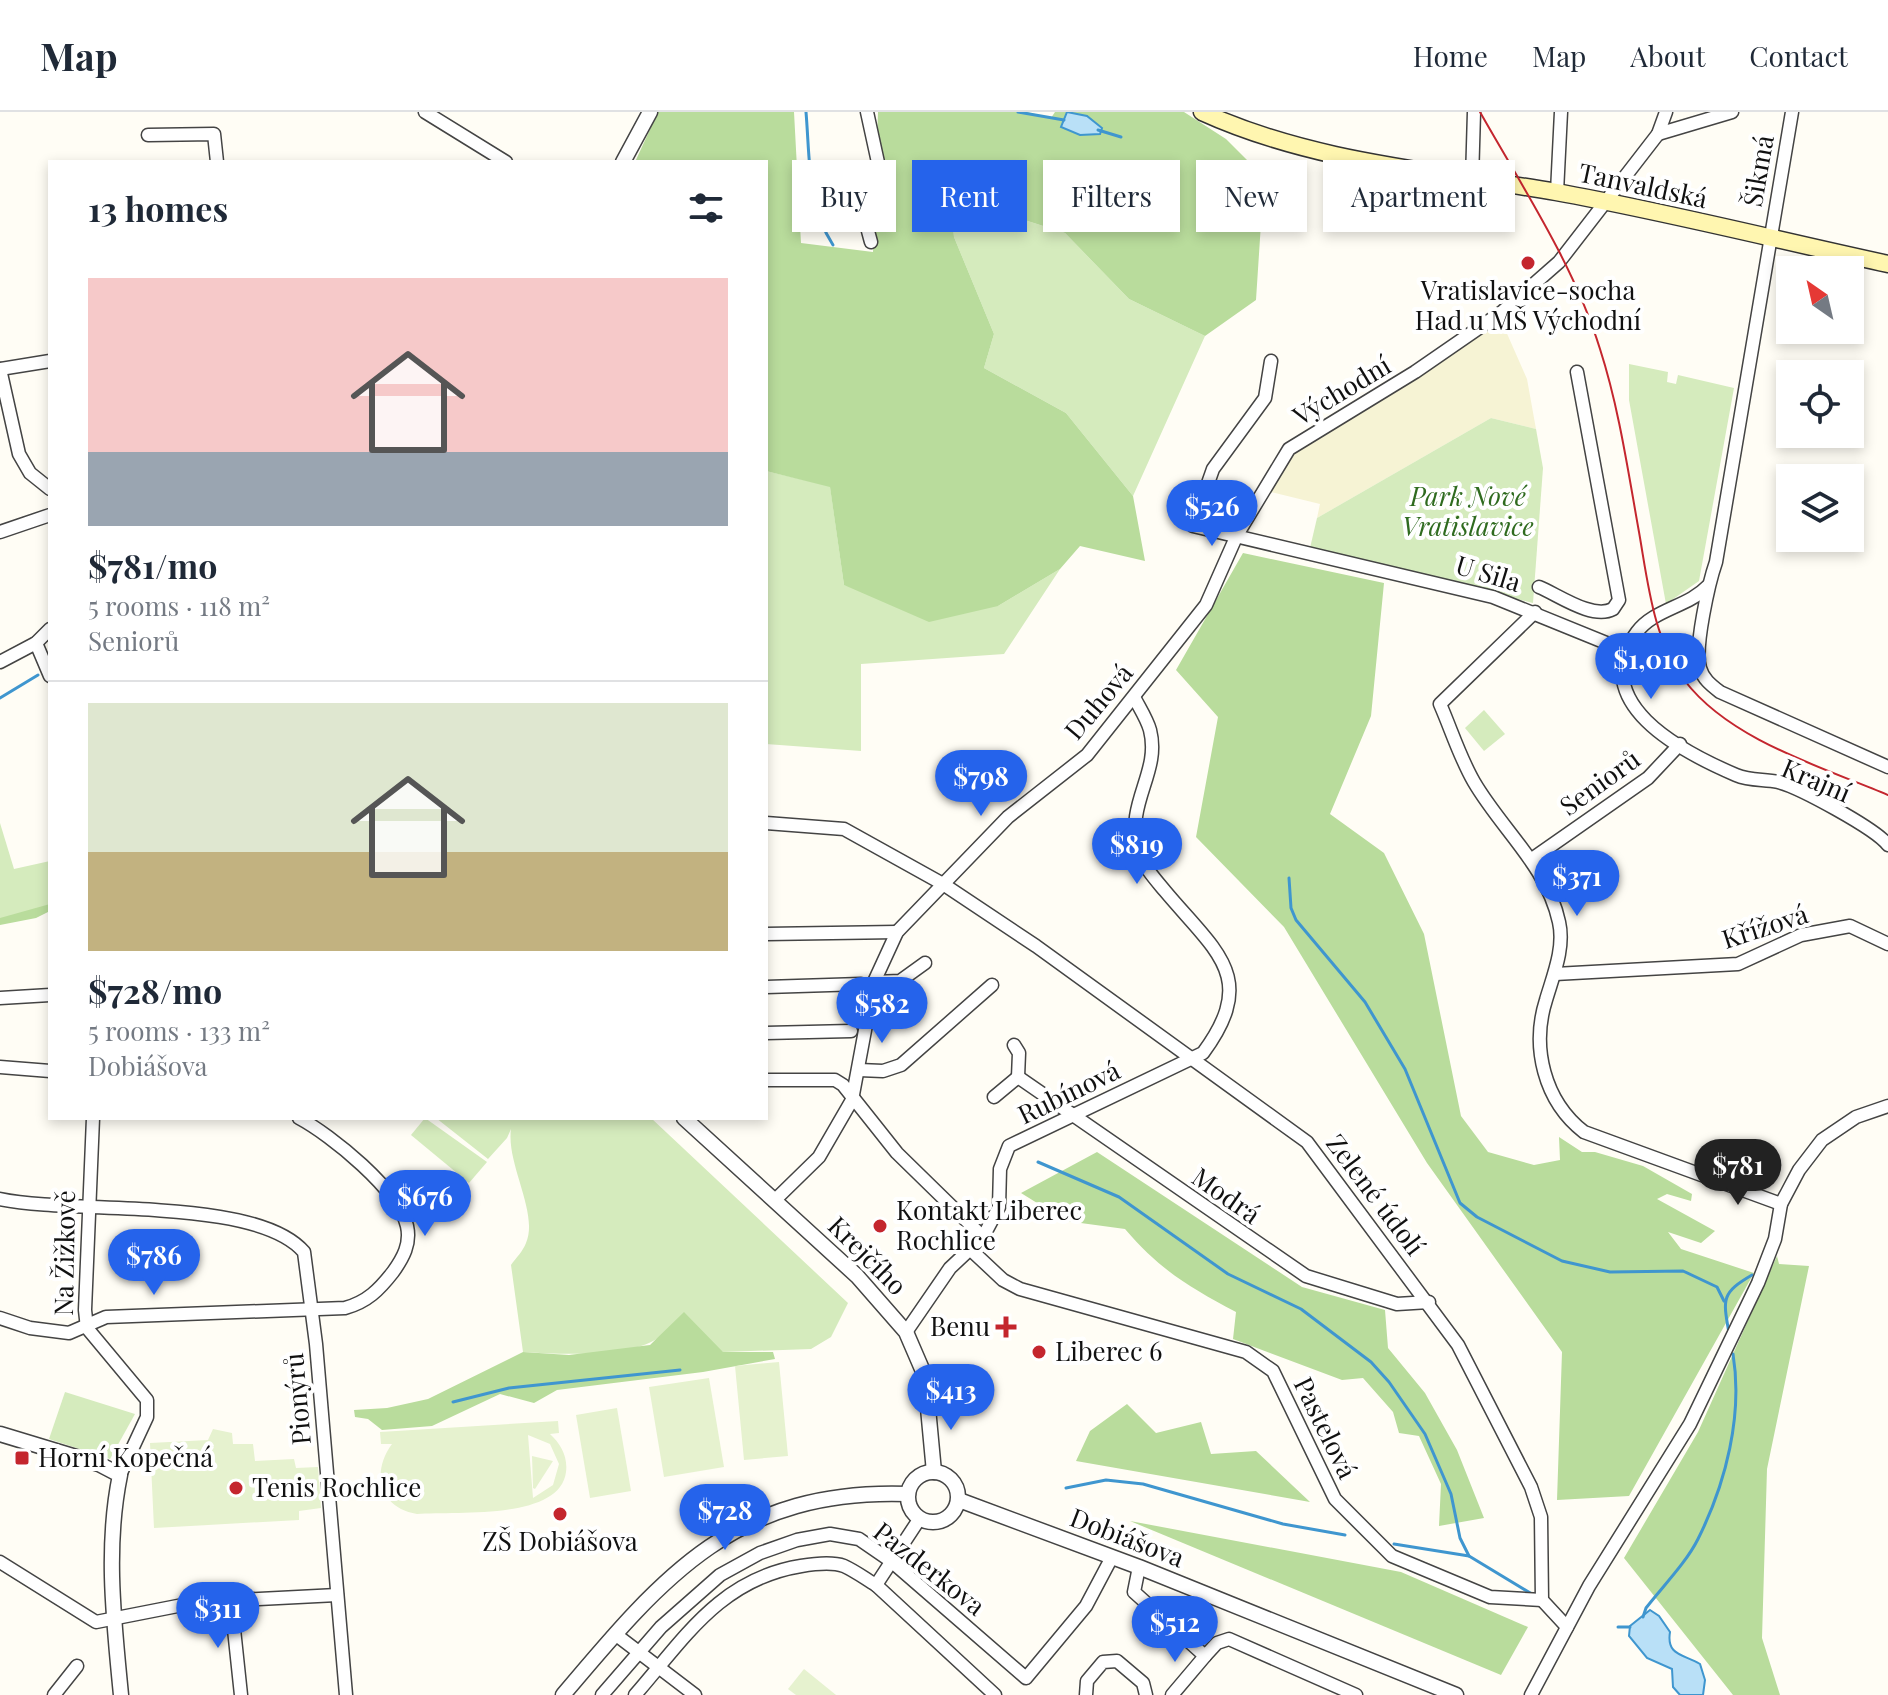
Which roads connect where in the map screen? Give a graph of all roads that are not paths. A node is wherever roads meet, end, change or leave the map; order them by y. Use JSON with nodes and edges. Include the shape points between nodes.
{"nodes":[{"id":1,"x":425,"y":112,"type":"edge"},
{"id":2,"x":650,"y":112,"type":"edge"},
{"id":3,"x":867,"y":112,"type":"edge"},
{"id":4,"x":1202,"y":112,"type":"edge"},
{"id":5,"x":1474,"y":112,"type":"edge"},
{"id":6,"x":1561,"y":112,"type":"edge"},
{"id":7,"x":1666,"y":112,"type":"edge"},
{"id":8,"x":1732,"y":112,"type":"edge"},
{"id":9,"x":1792,"y":112,"type":"edge"},
{"id":10,"x":1658,"y":134,"type":"junction"},
{"id":11,"x":148,"y":135,"type":"dead end"},
{"id":12,"x":217,"y":160,"type":"edge"},
{"id":13,"x":503,"y":160,"type":"edge"},
{"id":14,"x":624,"y":160,"type":"edge"},
{"id":15,"x":1358,"y":160,"type":"edge"},
{"id":16,"x":1473,"y":160,"type":"edge"},
{"id":17,"x":1515,"y":186,"type":"edge"},
{"id":18,"x":1557,"y":192,"type":"junction"},
{"id":19,"x":1606,"y":201,"type":"junction"},
{"id":20,"x":1769,"y":238,"type":"junction"},
{"id":21,"x":871,"y":242,"type":"dead end"},
{"id":22,"x":1888,"y":264,"type":"edge"},
{"id":23,"x":48,"y":361,"type":"edge"},
{"id":24,"x":1271,"y":361,"type":"dead end"},
{"id":25,"x":0,"y":369,"type":"edge"},
{"id":26,"x":1577,"y":372,"type":"dead end"},
{"id":27,"x":48,"y":487,"type":"edge"},
{"id":28,"x":48,"y":516,"type":"edge"},
{"id":29,"x":0,"y":532,"type":"edge"},
{"id":30,"x":1237,"y":535,"type":"junction"},
{"id":31,"x":1708,"y":586,"type":"junction"},
{"id":32,"x":1539,"y":587,"type":"dead end"},
{"id":33,"x":1554,"y":597,"type":"junction"},
{"id":34,"x":1540,"y":614,"type":"junction"},
{"id":35,"x":48,"y":631,"type":"edge"},
{"id":36,"x":36,"y":643,"type":"junction"},
{"id":37,"x":1626,"y":651,"type":"junction"},
{"id":38,"x":0,"y":662,"type":"edge"},
{"id":39,"x":48,"y":671,"type":"edge"},
{"id":40,"x":1134,"y":697,"type":"junction"},
{"id":41,"x":1680,"y":744,"type":"junction"},
{"id":42,"x":1888,"y":767,"type":"edge"},
{"id":43,"x":768,"y":823,"type":"edge"},
{"id":44,"x":1888,"y":845,"type":"edge"},
{"id":45,"x":1532,"y":859,"type":"junction"},
{"id":46,"x":943,"y":884,"type":"junction"},
{"id":47,"x":897,"y":932,"type":"junction"},
{"id":48,"x":768,"y":934,"type":"edge"},
{"id":49,"x":1888,"y":944,"type":"edge"},
{"id":50,"x":925,"y":963,"type":"dead end"},
{"id":51,"x":1555,"y":974,"type":"junction"},
{"id":52,"x":868,"y":983,"type":"junction"},
{"id":53,"x":992,"y":985,"type":"dead end"},
{"id":54,"x":768,"y":987,"type":"edge"},
{"id":55,"x":48,"y":995,"type":"edge"},
{"id":56,"x":0,"y":998,"type":"edge"},
{"id":57,"x":851,"y":1031,"type":"dead end"},
{"id":58,"x":768,"y":1033,"type":"edge"},
{"id":59,"x":1014,"y":1045,"type":"dead end"},
{"id":60,"x":1192,"y":1059,"type":"junction"},
{"id":61,"x":0,"y":1067,"type":"edge"},
{"id":62,"x":859,"y":1070,"type":"junction"},
{"id":63,"x":48,"y":1071,"type":"edge"},
{"id":64,"x":1018,"y":1077,"type":"junction"},
{"id":65,"x":768,"y":1080,"type":"edge"},
{"id":66,"x":994,"y":1097,"type":"dead end"},
{"id":67,"x":852,"y":1100,"type":"junction"},
{"id":68,"x":1888,"y":1106,"type":"edge"},
{"id":69,"x":1070,"y":1115,"type":"junction"},
{"id":70,"x":93,"y":1120,"type":"edge"},
{"id":71,"x":303,"y":1120,"type":"edge"},
{"id":72,"x":686,"y":1120,"type":"edge"},
{"id":73,"x":0,"y":1199,"type":"edge"},
{"id":74,"x":775,"y":1200,"type":"junction"},
{"id":75,"x":1781,"y":1204,"type":"junction"},
{"id":76,"x":89,"y":1210,"type":"junction"},
{"id":77,"x":983,"y":1237,"type":"junction"},
{"id":78,"x":971,"y":1250,"type":"junction"},
{"id":79,"x":1429,"y":1302,"type":"junction"},
{"id":80,"x":309,"y":1310,"type":"junction"},
{"id":81,"x":0,"y":1318,"type":"edge"},
{"id":82,"x":87,"y":1328,"type":"junction"},
{"id":83,"x":906,"y":1332,"type":"junction"},
{"id":84,"x":0,"y":1434,"type":"edge"},
{"id":85,"x":934,"y":1472,"type":"junction"},
{"id":86,"x":120,"y":1475,"type":"junction"},
{"id":87,"x":908,"y":1494,"type":"junction"},
{"id":88,"x":959,"y":1500,"type":"junction"},
{"id":89,"x":920,"y":1518,"type":"junction"},
{"id":90,"x":1112,"y":1557,"type":"junction"},
{"id":91,"x":891,"y":1561,"type":"junction"},
{"id":92,"x":0,"y":1562,"type":"edge"},
{"id":93,"x":1139,"y":1567,"type":"junction"},
{"id":94,"x":876,"y":1585,"type":"junction"},
{"id":95,"x":337,"y":1595,"type":"junction"},
{"id":96,"x":1542,"y":1600,"type":"junction"},
{"id":97,"x":231,"y":1601,"type":"junction"},
{"id":98,"x":114,"y":1622,"type":"junction"},
{"id":99,"x":1567,"y":1627,"type":"junction"},
{"id":100,"x":615,"y":1634,"type":"junction"},
{"id":101,"x":641,"y":1654,"type":"junction"},
{"id":102,"x":1205,"y":1656,"type":"junction"},
{"id":103,"x":77,"y":1666,"type":"dead end"},
{"id":104,"x":659,"y":1667,"type":"junction"},
{"id":105,"x":1334,"y":1690,"type":"edge"},
{"id":106,"x":54,"y":1695,"type":"edge"},
{"id":107,"x":121,"y":1695,"type":"edge"},
{"id":108,"x":241,"y":1695,"type":"edge"},
{"id":109,"x":346,"y":1695,"type":"edge"},
{"id":110,"x":563,"y":1695,"type":"edge"},
{"id":111,"x":602,"y":1695,"type":"edge"},
{"id":112,"x":635,"y":1695,"type":"edge"},
{"id":113,"x":695,"y":1695,"type":"edge"},
{"id":114,"x":995,"y":1695,"type":"edge"},
{"id":115,"x":1086,"y":1695,"type":"edge"},
{"id":116,"x":1146,"y":1695,"type":"edge"},
{"id":117,"x":1172,"y":1695,"type":"edge"},
{"id":118,"x":1356,"y":1695,"type":"edge"},
{"id":119,"x":1456,"y":1695,"type":"edge"},
{"id":120,"x":1531,"y":1695,"type":"edge"}],
"edges":[{"from":1,"to":13,"type":"street"},
{"from":2,"to":14,"type":"street"},
{"from":3,"to":21,"type":"street","via":[[879,167],[868,231]]},
{"from":4,"to":15,"type":"main road","name":"Tanvaldská","via":[[1267,137]]},
{"from":5,"to":16,"type":"street"},
{"from":6,"to":18,"type":"street"},
{"from":7,"to":10,"type":"street","name":"Východní"},
{"from":8,"to":10,"type":"street"},
{"from":9,"to":20,"type":"street","name":"Šikmá"},
{"from":10,"to":19,"type":"street","name":"Východní"},
{"from":11,"to":12,"type":"street","via":[[214,134]]},
{"from":17,"to":18,"type":"main road","name":"Tanvaldská"},
{"from":18,"to":19,"type":"main road","name":"Tanvaldská"},
{"from":19,"to":20,"type":"main road","name":"Tanvaldská"},
{"from":19,"to":30,"type":"street","name":"Východní","via":[[1553,268],[1485,326],[1289,449]]},
{"from":20,"to":22,"type":"main road","name":"Tanvaldská"},
{"from":20,"to":31,"type":"street","name":"Šikmá"},
{"from":23,"to":25,"type":"street"},
{"from":24,"to":30,"type":"street","name":"U Sila","via":[[1265,398],[1213,469],[1193,526]]},
{"from":25,"to":27,"type":"street","via":[[19,454],[30,473]]},
{"from":26,"to":33,"type":"street","via":[[1619,600],[1603,612]]},
{"from":28,"to":29,"type":"street"},
{"from":30,"to":34,"type":"street","name":"U Sila","via":[[1439,582]]},
{"from":30,"to":40,"type":"street","name":"Duhová","via":[[1206,605]]},
{"from":31,"to":37,"type":"street","via":[[1649,620]]},
{"from":31,"to":42,"type":"street","name":"Šikmá","via":[[1698,664],[1703,677],[1720,692]]},
{"from":32,"to":33,"type":"street"},
{"from":33,"to":34,"type":"street"},
{"from":34,"to":37,"type":"street","name":"U Sila"},
{"from":34,"to":45,"type":"street","via":[[1440,704],[1474,782]]},
{"from":35,"to":36,"type":"street"},
{"from":36,"to":38,"type":"street"},
{"from":36,"to":39,"type":"street"},
{"from":37,"to":41,"type":"street","name":"Seniorů","via":[[1620,675],[1625,694],[1636,712]]},
{"from":40,"to":46,"type":"street","name":"Duhová","via":[[1087,755],[1008,817]]},
{"from":40,"to":60,"type":"street","via":[[1150,728],[1152,746],[1137,802],[1138,852],[1215,951],[1226,970],[1231,999],[1222,1027]]},
{"from":41,"to":44,"type":"street","name":"Krajní","via":[[1738,777],[1778,782],[1873,830]]},
{"from":41,"to":45,"type":"street","name":"Seniorů","via":[[1648,778]]},
{"from":43,"to":46,"type":"street","name":"Zelené údolí","via":[[844,829]]},
{"from":45,"to":51,"type":"street","via":[[1559,922]]},
{"from":46,"to":47,"type":"street","name":"Duhová"},
{"from":46,"to":60,"type":"street","name":"Zelené údolí"},
{"from":47,"to":48,"type":"street"},
{"from":47,"to":52,"type":"street","name":"Duhová"},
{"from":49,"to":51,"type":"street","name":"Křížová","via":[[1850,926],[1801,935],[1738,964]]},
{"from":50,"to":52,"type":"street","via":[[900,981]]},
{"from":51,"to":75,"type":"street","via":[[1540,1026],[1547,1080],[1564,1115],[1584,1132]]},
{"from":52,"to":54,"type":"street"},
{"from":52,"to":62,"type":"street","name":"Duhová"},
{"from":53,"to":62,"type":"street","via":[[901,1065]]},
{"from":55,"to":56,"type":"street"},
{"from":57,"to":58,"type":"street"},
{"from":59,"to":64,"type":"street"},
{"from":60,"to":69,"type":"street","name":"Rubínová"},
{"from":60,"to":79,"type":"street","name":"Zelené údolí","via":[[1307,1142]]},
{"from":61,"to":63,"type":"street"},
{"from":62,"to":67,"type":"street","name":"Duhová"},
{"from":64,"to":66,"type":"street"},
{"from":64,"to":69,"type":"street","name":"Modrá"},
{"from":65,"to":67,"type":"street","via":[[835,1080]]},
{"from":67,"to":74,"type":"street","name":"Duhová","via":[[819,1157]]},
{"from":67,"to":77,"type":"street","via":[[897,1153]]},
{"from":68,"to":75,"type":"street","via":[[1856,1117],[1822,1140]]},
{"from":69,"to":77,"type":"street","name":"Rubínová","via":[[1009,1146],[1000,1169],[999,1207]]},
{"from":69,"to":79,"type":"street","name":"Modrá","via":[[1306,1276],[1397,1304]]},
{"from":70,"to":76,"type":"street","name":"Na Žižkově"},
{"from":71,"to":80,"type":"street","via":[[385,1189],[402,1213],[405,1230],[405,1252],[367,1300],[345,1308]]},
{"from":72,"to":74,"type":"street","name":"Krejčího"},
{"from":73,"to":76,"type":"street"},
{"from":74,"to":83,"type":"street","name":"Krejčího","via":[[857,1276]]},
{"from":75,"to":99,"type":"street","via":[[1775,1239],[1758,1283],[1690,1424]]},
{"from":76,"to":80,"type":"street","name":"Pionýrů","via":[[209,1213],[255,1225],[299,1246],[307,1259]]},
{"from":76,"to":82,"type":"street","name":"Na Žižkově"},
{"from":77,"to":78,"type":"street","name":"Rubínová"},
{"from":78,"to":83,"type":"street","name":"Rubínová","via":[[950,1268]]},
{"from":78,"to":96,"type":"street","name":"Pastelová","via":[[1020,1289],[1263,1361],[1273,1371],[1335,1499],[1392,1556],[1490,1597]]},
{"from":79,"to":96,"type":"street","name":"Zelené údolí","via":[[1458,1345],[1531,1487],[1541,1517]]},
{"from":80,"to":82,"type":"street","via":[[106,1317]]},
{"from":80,"to":95,"type":"street","name":"Pionýrů"},
{"from":81,"to":82,"type":"street","via":[[69,1333]]},
{"from":82,"to":86,"type":"street","name":"Na Žižkově","via":[[147,1400],[147,1417]]},
{"from":83,"to":85,"type":"street","name":"Krejčího","via":[[925,1376]]},
{"from":84,"to":86,"type":"street"},
{"from":85,"to":87,"type":"street","via":[[917,1478]]},
{"from":85,"to":88,"type":"street","via":[[951,1479]]},
{"from":86,"to":98,"type":"street","name":"Na Žižkově","via":[[112,1513]]},
{"from":87,"to":89,"type":"street"},
{"from":87,"to":100,"type":"street","via":[[806,1504],[742,1527],[689,1559]]},
{"from":88,"to":89,"type":"street","via":[[944,1520]]},
{"from":88,"to":90,"type":"street","name":"Dobiášova"},
{"from":89,"to":91,"type":"street"},
{"from":90,"to":91,"type":"street","name":"Pazderkova","via":[[1086,1606],[1026,1678]]},
{"from":90,"to":93,"type":"street","name":"Dobiášova"},
{"from":91,"to":94,"type":"street"},
{"from":91,"to":101,"type":"street","name":"Pazderkova","via":[[859,1539],[830,1534],[760,1553],[689,1599]]},
{"from":92,"to":98,"type":"street","via":[[96,1622]]},
{"from":93,"to":102,"type":"street","via":[[1134,1592]]},
{"from":93,"to":119,"type":"street","name":"Dobiášova"},
{"from":94,"to":104,"type":"street","via":[[842,1565],[770,1573],[695,1620]]},
{"from":94,"to":114,"type":"street"},
{"from":95,"to":97,"type":"street"},
{"from":95,"to":109,"type":"street","name":"Pionýrů"},
{"from":96,"to":99,"type":"street"},
{"from":97,"to":98,"type":"street","via":[[161,1608]]},
{"from":97,"to":108,"type":"street"},
{"from":98,"to":107,"type":"street","name":"Na Žižkově"},
{"from":99,"to":120,"type":"street"},
{"from":100,"to":101,"type":"street"},
{"from":100,"to":110,"type":"street"},
{"from":101,"to":104,"type":"street"},
{"from":101,"to":111,"type":"street","name":"Pazderkova"},
{"from":102,"to":105,"type":"street","via":[[1229,1639]]},
{"from":102,"to":117,"type":"street"},
{"from":103,"to":106,"type":"street"},
{"from":104,"to":112,"type":"street"},
{"from":104,"to":113,"type":"street"},
{"from":105,"to":118,"type":"street"},
{"from":115,"to":116,"type":"street","via":[[1087,1681],[1103,1662],[1117,1661],[1143,1683]]}]}
